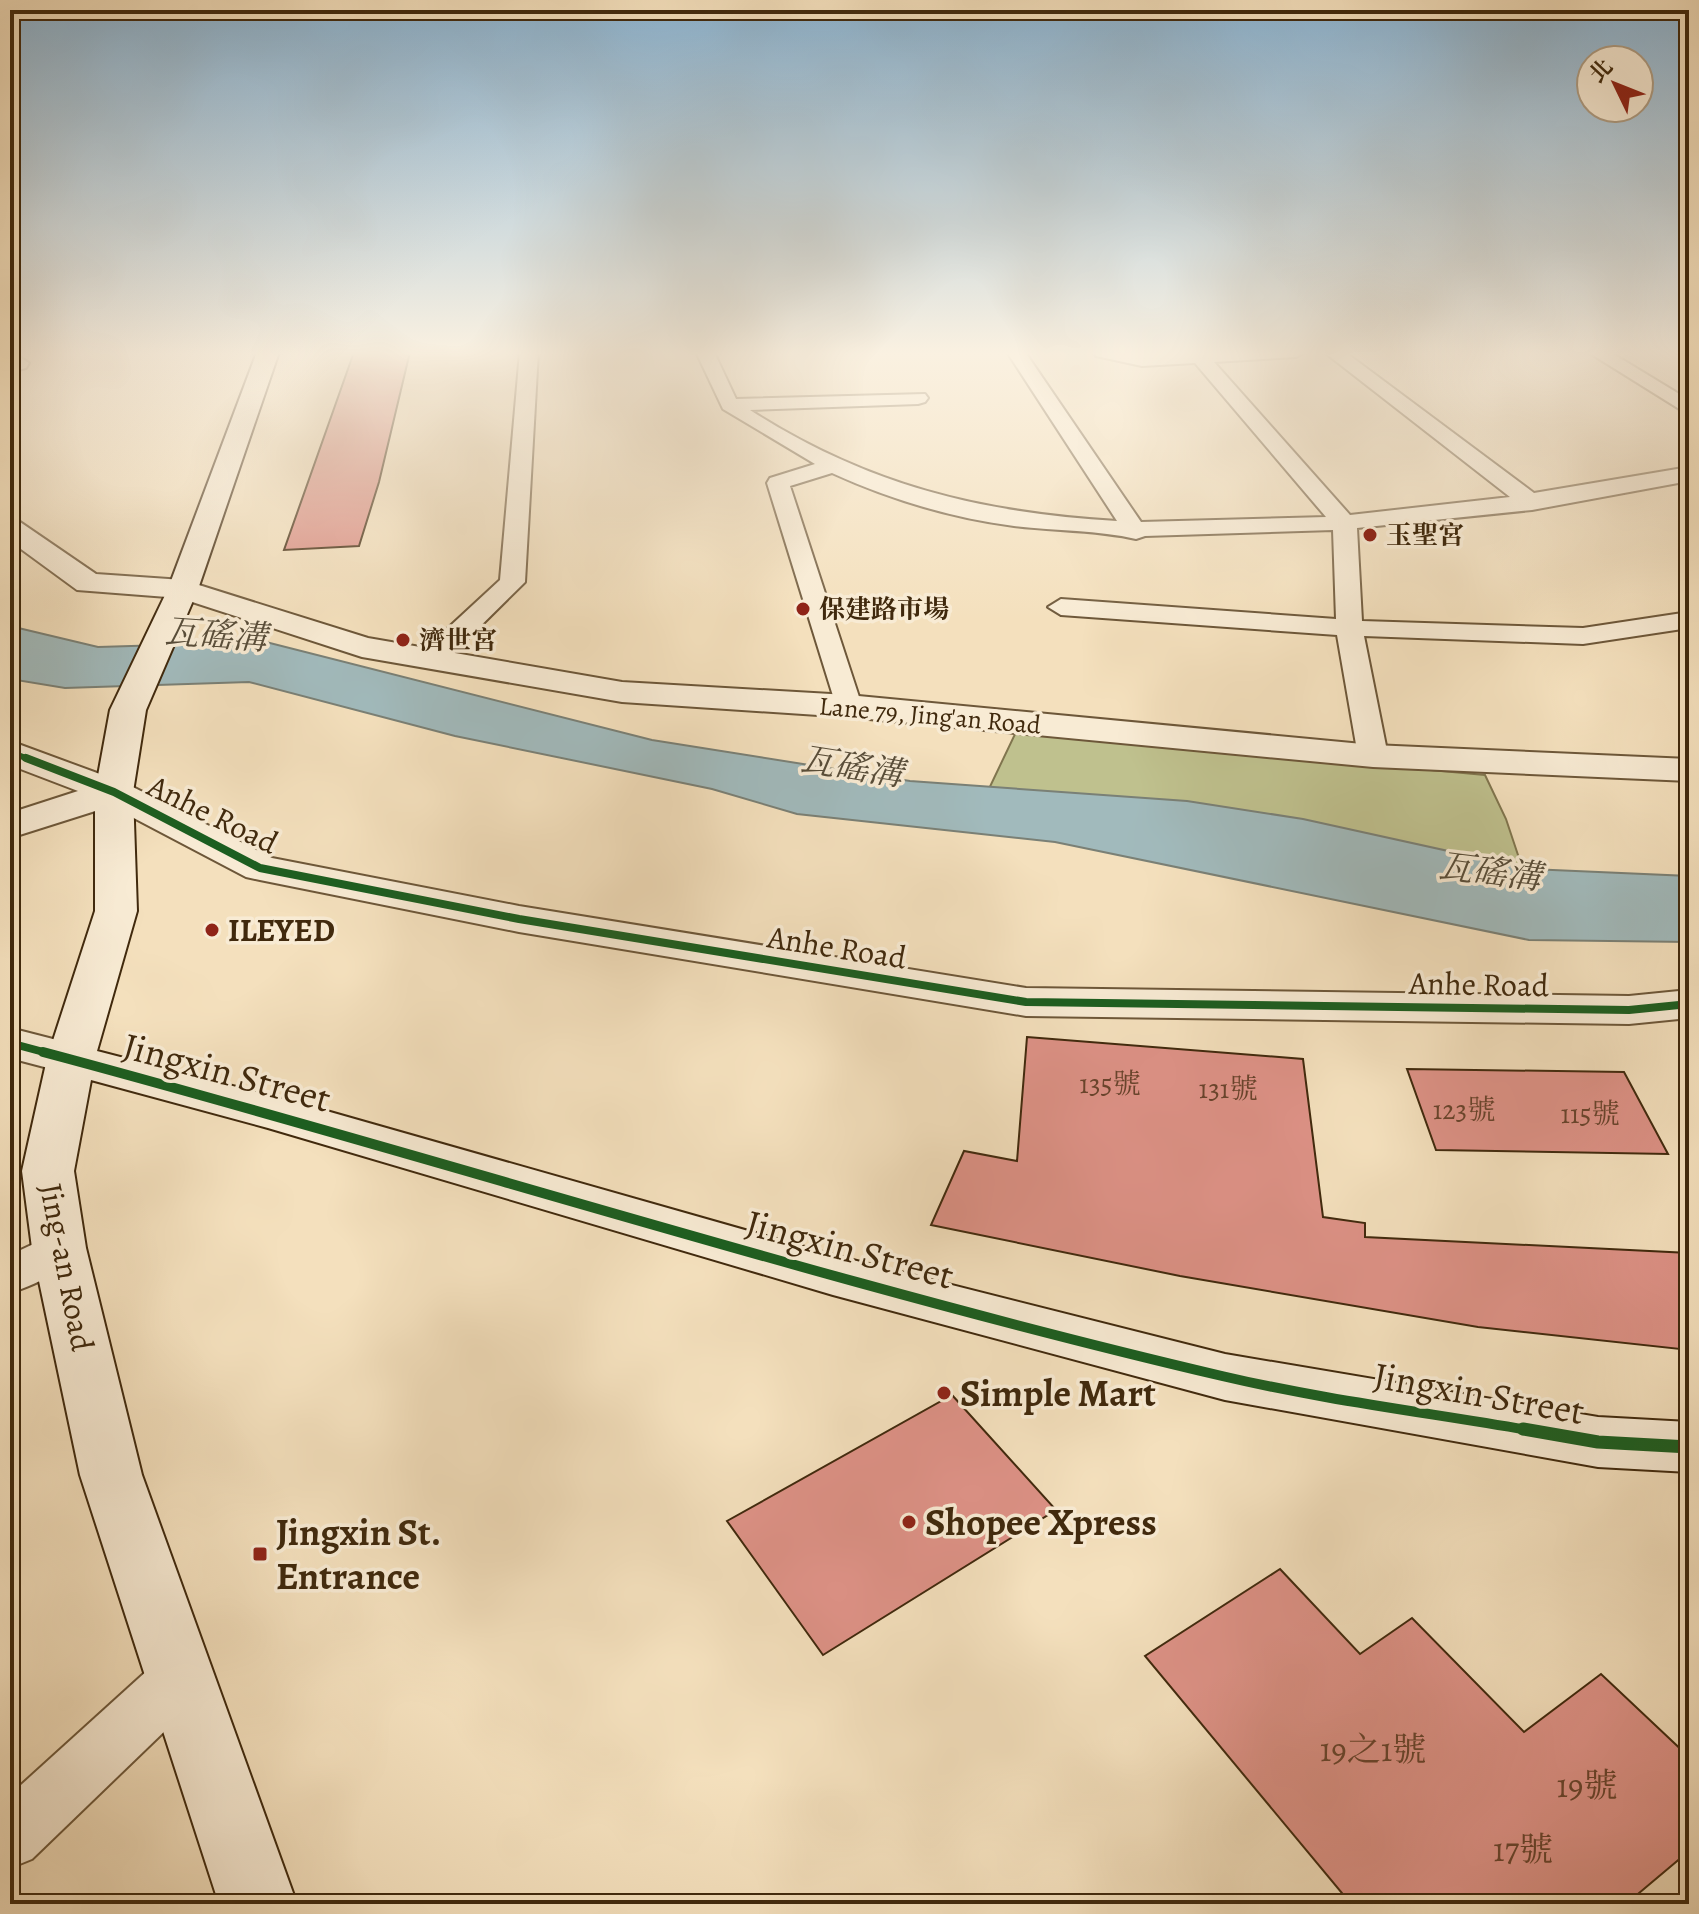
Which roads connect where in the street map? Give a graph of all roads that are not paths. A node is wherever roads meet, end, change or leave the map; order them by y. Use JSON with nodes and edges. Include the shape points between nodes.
{"nodes":[{"id":1,"x":236,"y":441,"type":"edge"},
{"id":2,"x":522,"y":441,"type":"edge"},
{"id":3,"x":790,"y":441,"type":"edge"},
{"id":4,"x":1076,"y":441,"type":"edge"},
{"id":5,"x":1273,"y":441,"type":"edge"},
{"id":6,"x":1451,"y":441,"type":"edge"},
{"id":7,"x":830,"y":466,"type":"junction"},
{"id":8,"x":1689,"y":474,"type":"edge"},
{"id":9,"x":1532,"y":503,"type":"junction"},
{"id":10,"x":1345,"y":524,"type":"junction"},
{"id":11,"x":10,"y":528,"type":"edge"},
{"id":12,"x":1136,"y":532,"type":"junction"},
{"id":13,"x":183,"y":589,"type":"junction"},
{"id":14,"x":1061,"y":607,"type":"dead end"},
{"id":15,"x":1689,"y":620,"type":"edge"},
{"id":16,"x":1349,"y":628,"type":"junction"},
{"id":17,"x":431,"y":659,"type":"junction"},
{"id":18,"x":848,"y":706,"type":"junction"},
{"id":19,"x":10,"y":752,"type":"edge"},
{"id":20,"x":1373,"y":756,"type":"junction"},
{"id":21,"x":1689,"y":770,"type":"edge"},
{"id":22,"x":114,"y":792,"type":"junction"},
{"id":23,"x":10,"y":826,"type":"edge"},
{"id":24,"x":1689,"y":1004,"type":"edge"},
{"id":25,"x":10,"y":1043,"type":"edge"},
{"id":26,"x":71,"y":1059,"type":"junction"},
{"id":27,"x":34,"y":1262,"type":"edge"},
{"id":28,"x":1689,"y":1447,"type":"edge"},
{"id":29,"x":180,"y":1678,"type":"junction"},
{"id":30,"x":10,"y":1837,"type":"edge"},
{"id":31,"x":258,"y":1904,"type":"edge"}],
"edges":[{"from":1,"to":13,"type":"street","name":"Jing-an Road"},
{"from":2,"to":17,"type":"lane","via":[[512,582]]},
{"from":3,"to":7,"type":"lane"},
{"from":4,"to":12,"type":"lane"},
{"from":5,"to":10,"type":"lane"},
{"from":6,"to":9,"type":"lane"},
{"from":7,"to":12,"type":"lane","via":[[897,493],[1042,524]]},
{"from":7,"to":18,"type":"lane","via":[[778,483]]},
{"from":8,"to":9,"type":"lane"},
{"from":9,"to":10,"type":"lane"},
{"from":10,"to":12,"type":"lane"},
{"from":10,"to":16,"type":"lane"},
{"from":11,"to":13,"type":"street","name":"Lane 79, Jing'an Road","via":[[88,583]]},
{"from":13,"to":17,"type":"street","name":"Lane 79, Jing'an Road","via":[[362,647]]},
{"from":13,"to":22,"type":"street","name":"Jing-an Road","via":[[128,710]]},
{"from":14,"to":16,"type":"lane"},
{"from":15,"to":16,"type":"lane","via":[[1583,636]]},
{"from":16,"to":20,"type":"lane"},
{"from":17,"to":18,"type":"street","name":"Lane 79, Jing'an Road","via":[[622,692]]},
{"from":18,"to":20,"type":"street","name":"Lane 79, Jing'an Road"},
{"from":19,"to":22,"type":"street","name":"Anhe Road"},
{"from":20,"to":21,"type":"street","name":"Lane 79, Jing'an Road"},
{"from":22,"to":23,"type":"street"},
{"from":22,"to":24,"type":"street","name":"Anhe Road","via":[[260,868],[519,919],[1026,1002],[1629,1010]]},
{"from":22,"to":26,"type":"street","name":"Jing-an Road","via":[[116,911]]},
{"from":25,"to":26,"type":"street","name":"Jingxin Street"},
{"from":26,"to":27,"type":"street","name":"Jing-an Road"},
{"from":26,"to":28,"type":"street","name":"Jingxin Street","via":[[833,1275],[1225,1377],[1598,1442]]},
{"from":27,"to":29,"type":"street","name":"Jing-an Road"},
{"from":29,"to":30,"type":"lane"},
{"from":29,"to":31,"type":"street","name":"Jing-an Road"}]}
